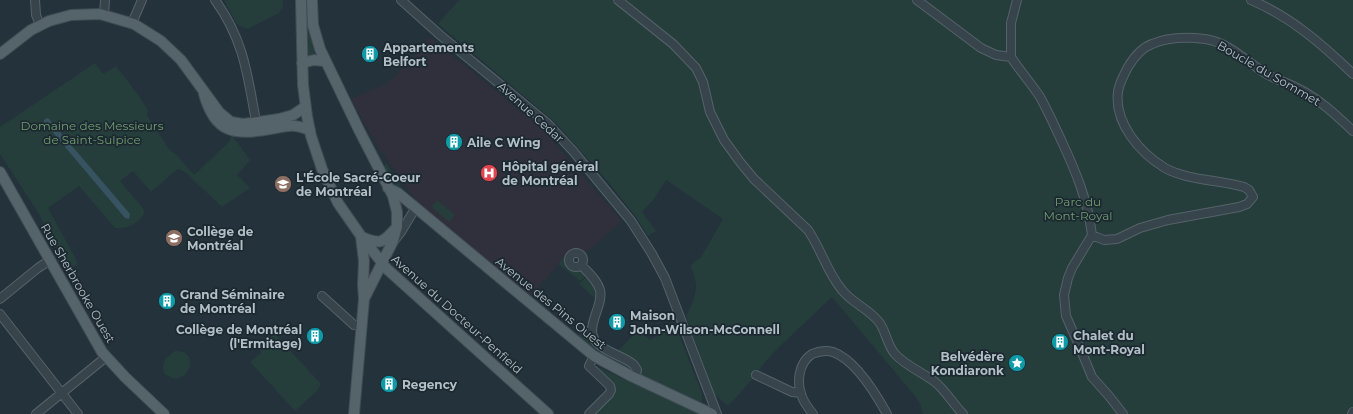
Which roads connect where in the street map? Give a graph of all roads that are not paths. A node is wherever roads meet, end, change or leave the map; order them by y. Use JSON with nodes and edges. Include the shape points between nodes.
{"nodes":[{"id":1,"x":35,"y":0,"type":"edge"},
{"id":2,"x":105,"y":0,"type":"edge"},
{"id":3,"x":142,"y":0,"type":"edge"},
{"id":4,"x":216,"y":0,"type":"edge"},
{"id":5,"x":301,"y":0,"type":"edge"},
{"id":6,"x":312,"y":0,"type":"edge"},
{"id":7,"x":401,"y":0,"type":"edge"},
{"id":8,"x":618,"y":0,"type":"edge"},
{"id":9,"x":917,"y":0,"type":"edge"},
{"id":10,"x":1017,"y":0,"type":"edge"},
{"id":11,"x":1251,"y":0,"type":"edge"},
{"id":12,"x":1258,"y":0,"type":"edge"},
{"id":13,"x":104,"y":15,"type":"junction"},
{"id":14,"x":132,"y":23,"type":"junction"},
{"id":15,"x":40,"y":25,"type":"junction"},
{"id":16,"x":0,"y":53,"type":"edge"},
{"id":17,"x":1010,"y":57,"type":"junction"},
{"id":18,"x":324,"y":61,"type":"junction"},
{"id":19,"x":302,"y":63,"type":"junction"},
{"id":20,"x":1353,"y":70,"type":"edge"},
{"id":21,"x":1353,"y":74,"type":"edge"},
{"id":22,"x":305,"y":107,"type":"junction"},
{"id":23,"x":257,"y":127,"type":"junction"},
{"id":24,"x":310,"y":130,"type":"junction"},
{"id":25,"x":1353,"y":131,"type":"edge"},
{"id":26,"x":1,"y":176,"type":"edge"},
{"id":27,"x":388,"y":188,"type":"junction"},
{"id":28,"x":416,"y":207,"type":"junction"},
{"id":29,"x":397,"y":227,"type":"junction"},
{"id":30,"x":1092,"y":235,"type":"junction"},
{"id":31,"x":361,"y":236,"type":"junction"},
{"id":32,"x":393,"y":242,"type":"junction"},
{"id":33,"x":50,"y":260,"type":"junction"},
{"id":34,"x":382,"y":265,"type":"junction"},
{"id":35,"x":581,"y":265,"type":"dead end"},
{"id":36,"x":322,"y":296,"type":"dead end"},
{"id":37,"x":0,"y":299,"type":"edge"},
{"id":38,"x":364,"y":299,"type":"junction"},
{"id":39,"x":0,"y":314,"type":"edge"},
{"id":40,"x":362,"y":327,"type":"junction"},
{"id":41,"x":594,"y":356,"type":"junction"},
{"id":42,"x":106,"y":357,"type":"junction"},
{"id":43,"x":756,"y":375,"type":"dead end"},
{"id":44,"x":635,"y":378,"type":"junction"},
{"id":45,"x":62,"y":393,"type":"junction"},
{"id":46,"x":801,"y":393,"type":"junction"},
{"id":47,"x":708,"y":395,"type":"junction"},
{"id":48,"x":700,"y":408,"type":"junction"},
{"id":49,"x":36,"y":414,"type":"edge"},
{"id":50,"x":78,"y":414,"type":"edge"},
{"id":51,"x":164,"y":414,"type":"edge"},
{"id":52,"x":354,"y":414,"type":"edge"},
{"id":53,"x":548,"y":414,"type":"edge"},
{"id":54,"x":589,"y":414,"type":"edge"},
{"id":55,"x":712,"y":414,"type":"edge"},
{"id":56,"x":717,"y":414,"type":"edge"},
{"id":57,"x":813,"y":414,"type":"edge"},
{"id":58,"x":887,"y":414,"type":"edge"},
{"id":59,"x":963,"y":414,"type":"edge"},
{"id":60,"x":1123,"y":414,"type":"edge"}],
"edges":[{"from":1,"to":15,"type":"street"},
{"from":2,"to":13,"type":"street"},
{"from":3,"to":14,"type":"street"},
{"from":4,"to":23,"type":"street","via":[[232,28],[243,55]]},
{"from":5,"to":19,"type":"main road","name":"Avenue du Docteur-Penfield"},
{"from":6,"to":18,"type":"main road","via":[[314,30]]},
{"from":7,"to":47,"type":"street","name":"Avenue Cedar","via":[[547,123],[625,212],[663,275]]},
{"from":8,"to":59,"type":"street","via":[[667,39],[694,66],[701,77],[708,106],[717,128],[740,162],[754,179],[808,230],[839,288],[877,319],[894,352],[939,386]]},
{"from":9,"to":17,"type":"street","via":[[981,48],[996,55]]},
{"from":10,"to":17,"type":"street","via":[[1011,22]]},
{"from":11,"to":21,"type":"street","via":[[1300,28],[1324,46]]},
{"from":12,"to":20,"type":"street","via":[[1307,29]]},
{"from":13,"to":14,"type":"main road"},
{"from":13,"to":15,"type":"main road","via":[[71,15]]},
{"from":14,"to":23,"type":"main road","via":[[154,36],[190,71],[202,90],[209,110],[221,124],[237,132],[246,133]]},
{"from":15,"to":16,"type":"main road"},
{"from":17,"to":30,"type":"street","via":[[1040,98],[1075,170],[1084,194]]},
{"from":18,"to":19,"type":"main road"},
{"from":18,"to":27,"type":"main road"},
{"from":19,"to":22,"type":"main road","name":"Avenue du Docteur-Penfield"},
{"from":22,"to":23,"type":"main road","via":[[296,113]]},
{"from":22,"to":24,"type":"main road","name":"Avenue du Docteur-Penfield"},
{"from":23,"to":24,"type":"main road","via":[[293,126]]},
{"from":24,"to":31,"type":"main road","name":"Avenue du Docteur-Penfield","via":[[329,186]]},
{"from":25,"to":30,"type":"street","name":"Boucle du Sommet","via":[[1309,94],[1270,76],[1220,43],[1194,38],[1152,44],[1132,60],[1122,78],[1118,93],[1122,117],[1136,143],[1166,169],[1244,187],[1250,190],[1253,197],[1247,204],[1239,207],[1168,220],[1140,228],[1117,239],[1104,240]]},
{"from":26,"to":33,"type":"main road","name":"Rue Sherbrooke Ouest"},
{"from":27,"to":28,"type":"main road","name":"Avenue des Pins Ouest"},
{"from":27,"to":29,"type":"main road","via":[[396,205]]},
{"from":28,"to":32,"type":"street"},
{"from":28,"to":41,"type":"main road","name":"Avenue des Pins Ouest"},
{"from":29,"to":31,"type":"main road","via":[[388,238],[380,242],[373,242]]},
{"from":29,"to":32,"type":"main road"},
{"from":30,"to":60,"type":"street","via":[[1068,278],[1064,295],[1066,316],[1092,377]]},
{"from":31,"to":34,"type":"main road","name":"Avenue du Docteur-Penfield"},
{"from":31,"to":38,"type":"main road"},
{"from":32,"to":34,"type":"main road"},
{"from":33,"to":37,"type":"street"},
{"from":33,"to":42,"type":"main road","name":"Rue Sherbrooke Ouest"},
{"from":34,"to":38,"type":"main road"},
{"from":34,"to":53,"type":"main road","name":"Avenue du Docteur-Penfield"},
{"from":35,"to":44,"type":"street","via":[[600,290],[600,301],[593,322],[595,339],[602,347],[634,365],[637,370]]},
{"from":36,"to":40,"type":"street","via":[[354,325]]},
{"from":38,"to":40,"type":"main road"},
{"from":39,"to":45,"type":"street"},
{"from":40,"to":52,"type":"main road"},
{"from":41,"to":44,"type":"main road","name":"Avenue des Pins Ouest"},
{"from":41,"to":54,"type":"street","via":[[589,366],[611,390]]},
{"from":42,"to":45,"type":"street"},
{"from":42,"to":51,"type":"main road","name":"Rue Sherbrooke Ouest"},
{"from":43,"to":46,"type":"street","via":[[792,392]]},
{"from":44,"to":48,"type":"main road","name":"Avenue des Pins Ouest"},
{"from":45,"to":49,"type":"street"},
{"from":45,"to":50,"type":"street"},
{"from":46,"to":57,"type":"street"},
{"from":46,"to":58,"type":"street","via":[[800,375],[804,362],[817,352],[831,351],[857,370]]},
{"from":47,"to":48,"type":"street"},
{"from":47,"to":56,"type":"street","name":"Avenue Cedar"},
{"from":48,"to":55,"type":"main road","name":"Avenue des Pins Ouest"}]}
